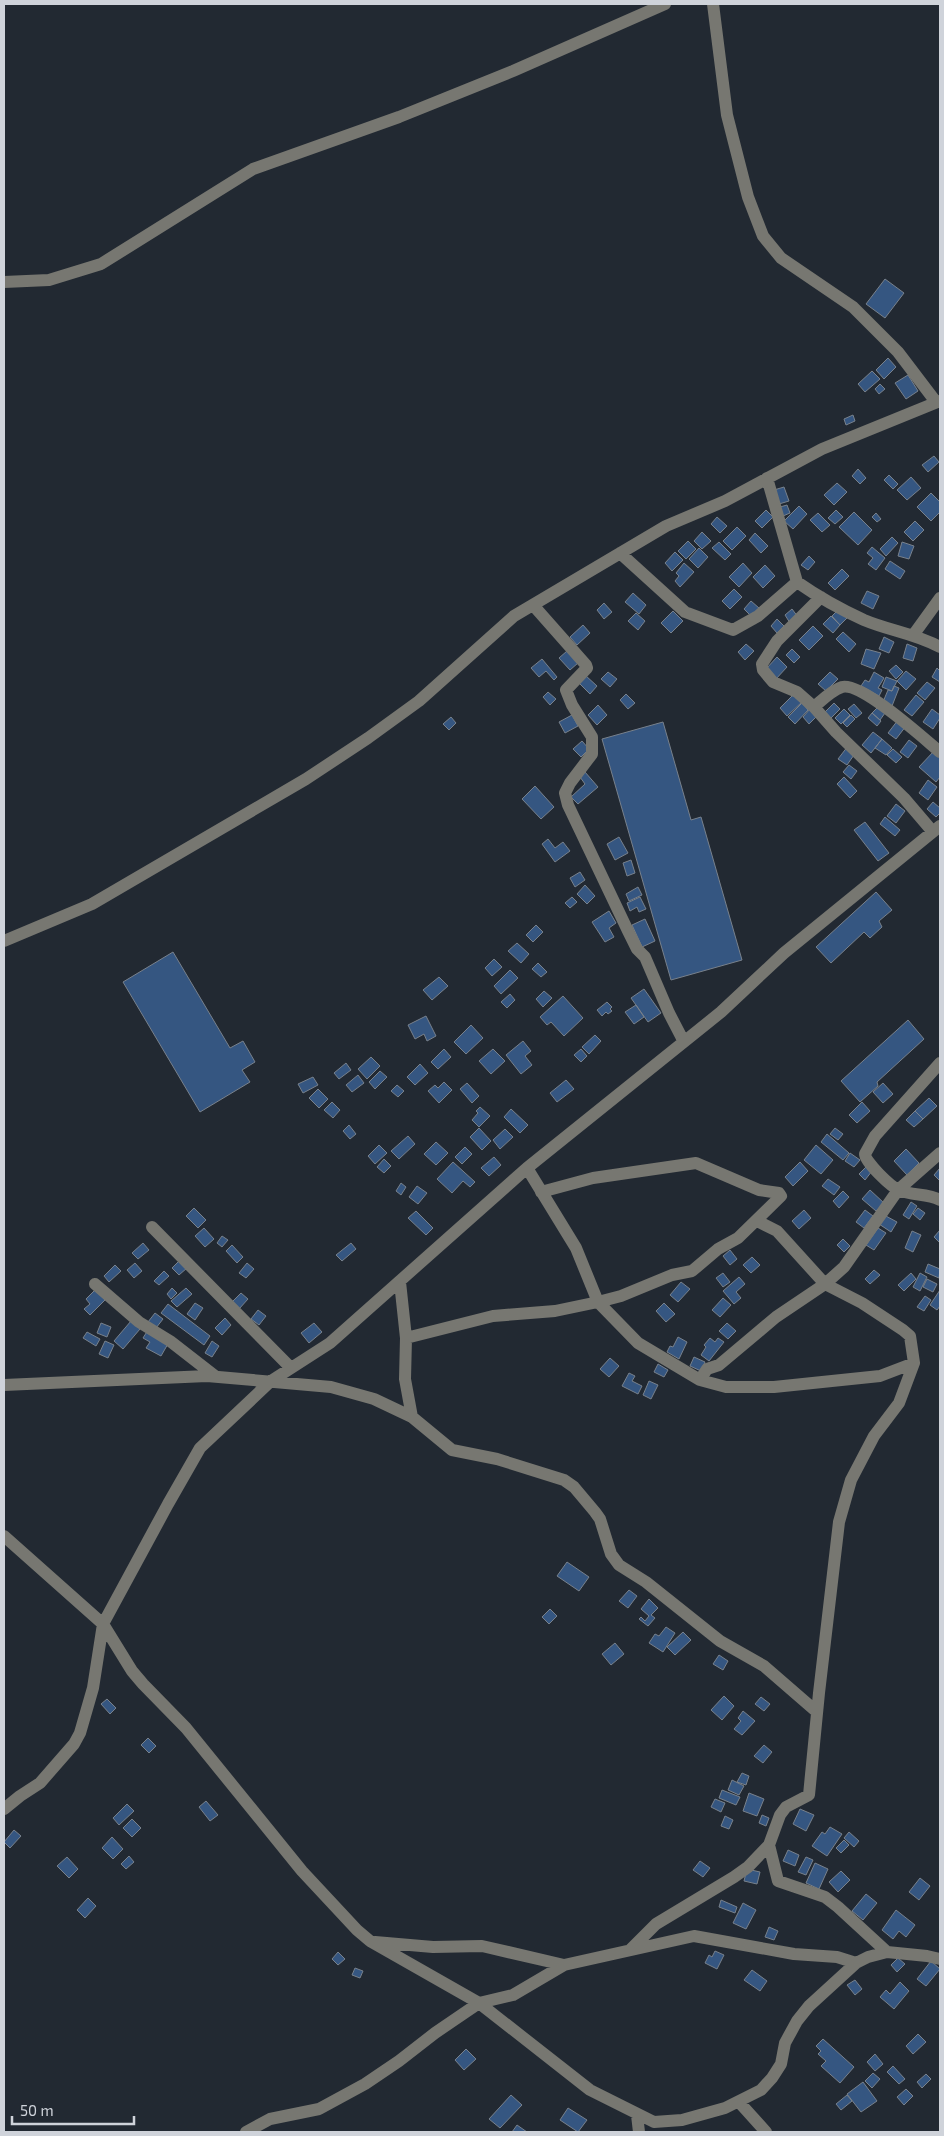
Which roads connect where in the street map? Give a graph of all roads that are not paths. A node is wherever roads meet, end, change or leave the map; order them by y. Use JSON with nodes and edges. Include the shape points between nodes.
{"nodes":[{"id":1,"x":665,"y":4,"type":"edge"},
{"id":2,"x":713,"y":4,"type":"edge"},
{"id":3,"x":4,"y":282,"type":"edge"},
{"id":4,"x":938,"y":402,"type":"edge"},
{"id":5,"x":768,"y":478,"type":"junction"},
{"id":6,"x":620,"y":553,"type":"junction"},
{"id":7,"x":797,"y":582,"type":"junction"},
{"id":8,"x":821,"y":596,"type":"junction"},
{"id":9,"x":940,"y":598,"type":"edge"},
{"id":10,"x":533,"y":605,"type":"junction"},
{"id":11,"x":914,"y":634,"type":"junction"},
{"id":12,"x":940,"y":647,"type":"edge"},
{"id":13,"x":814,"y":707,"type":"junction"},
{"id":14,"x":940,"y":752,"type":"edge"},
{"id":15,"x":936,"y":829,"type":"edge"},
{"id":16,"x":4,"y":941,"type":"edge"},
{"id":17,"x":684,"y":1042,"type":"junction"},
{"id":18,"x":940,"y":1063,"type":"edge"},
{"id":19,"x":940,"y":1153,"type":"edge"},
{"id":20,"x":527,"y":1168,"type":"junction"},
{"id":21,"x":898,"y":1190,"type":"junction"},
{"id":22,"x":541,"y":1192,"type":"junction"},
{"id":23,"x":940,"y":1200,"type":"edge"},
{"id":24,"x":757,"y":1222,"type":"junction"},
{"id":25,"x":152,"y":1227,"type":"dead end"},
{"id":26,"x":400,"y":1282,"type":"junction"},
{"id":27,"x":95,"y":1284,"type":"dead end"},
{"id":28,"x":825,"y":1284,"type":"junction"},
{"id":29,"x":598,"y":1302,"type":"junction"},
{"id":30,"x":406,"y":1338,"type":"junction"},
{"id":31,"x":914,"y":1363,"type":"junction"},
{"id":32,"x":290,"y":1367,"type":"junction"},
{"id":33,"x":215,"y":1376,"type":"junction"},
{"id":34,"x":700,"y":1380,"type":"junction"},
{"id":35,"x":271,"y":1381,"type":"junction"},
{"id":36,"x":4,"y":1385,"type":"edge"},
{"id":37,"x":412,"y":1417,"type":"junction"},
{"id":38,"x":4,"y":1536,"type":"edge"},
{"id":39,"x":103,"y":1624,"type":"junction"},
{"id":40,"x":817,"y":1712,"type":"junction"},
{"id":41,"x":4,"y":1809,"type":"edge"},
{"id":42,"x":768,"y":1845,"type":"junction"},
{"id":43,"x":370,"y":1941,"type":"junction"},
{"id":44,"x":630,"y":1950,"type":"junction"},
{"id":45,"x":887,"y":1952,"type":"junction"},
{"id":46,"x":940,"y":1959,"type":"edge"},
{"id":47,"x":856,"y":1963,"type":"junction"},
{"id":48,"x":564,"y":1965,"type":"junction"},
{"id":49,"x":479,"y":2002,"type":"junction"},
{"id":50,"x":739,"y":2102,"type":"junction"},
{"id":51,"x":637,"y":2115,"type":"junction"},
{"id":52,"x":246,"y":2132,"type":"edge"},
{"id":53,"x":639,"y":2132,"type":"edge"},
{"id":54,"x":766,"y":2132,"type":"edge"}],
"edges":[{"from":1,"to":3,"type":"street","via":[[399,118],[253,170],[101,264],[49,280]]},
{"from":2,"to":4,"type":"street","via":[[727,114],[748,197],[763,236],[781,258],[853,307],[898,352]]},
{"from":4,"to":5,"type":"street","via":[[822,449]]},
{"from":5,"to":6,"type":"street","via":[[725,501],[666,526]]},
{"from":5,"to":7,"type":"street"},
{"from":6,"to":7,"type":"street","via":[[685,612],[734,630],[758,616]]},
{"from":6,"to":10,"type":"street"},
{"from":7,"to":8,"type":"street"},
{"from":8,"to":11,"type":"street","via":[[865,620]]},
{"from":8,"to":13,"type":"street","via":[[778,641],[762,667],[773,682],[797,692]]},
{"from":9,"to":11,"type":"street"},
{"from":10,"to":16,"type":"street","via":[[514,616],[419,701],[306,779],[92,904]]},
{"from":10,"to":17,"type":"street","via":[[587,668],[566,690],[592,736],[592,754],[565,793],[568,805]]},
{"from":11,"to":12,"type":"street"},
{"from":13,"to":14,"type":"street","via":[[842,687],[854,688],[895,715]]},
{"from":13,"to":15,"type":"street"},
{"from":15,"to":17,"type":"street","via":[[784,953]]},
{"from":17,"to":20,"type":"street"},
{"from":18,"to":21,"type":"street","via":[[875,1136],[864,1154],[868,1163]]},
{"from":19,"to":21,"type":"street"},
{"from":20,"to":22,"type":"street"},
{"from":20,"to":26,"type":"street"},
{"from":21,"to":23,"type":"street"},
{"from":21,"to":28,"type":"street","via":[[844,1267]]},
{"from":22,"to":24,"type":"street","via":[[594,1178],[696,1163],[759,1190],[780,1193]]},
{"from":22,"to":29,"type":"street","via":[[576,1248]]},
{"from":24,"to":28,"type":"street","via":[[777,1231]]},
{"from":24,"to":29,"type":"street","via":[[697,1268]]},
{"from":25,"to":32,"type":"street"},
{"from":26,"to":30,"type":"street"},
{"from":26,"to":32,"type":"street","via":[[330,1343]]},
{"from":27,"to":33,"type":"street","via":[[139,1322]]},
{"from":28,"to":31,"type":"street","via":[[862,1303],[910,1336]]},
{"from":28,"to":34,"type":"street","via":[[776,1317],[719,1365],[706,1369]]},
{"from":29,"to":30,"type":"street","via":[[555,1311],[493,1316]]},
{"from":29,"to":34,"type":"street","via":[[638,1343]]},
{"from":30,"to":37,"type":"street","via":[[405,1379]]},
{"from":31,"to":34,"type":"street","via":[[880,1376],[774,1387],[726,1387]]},
{"from":31,"to":40,"type":"street","via":[[899,1403],[874,1436],[852,1480],[840,1522]]},
{"from":32,"to":35,"type":"street"},
{"from":33,"to":35,"type":"street"},
{"from":33,"to":36,"type":"street"},
{"from":35,"to":37,"type":"street","via":[[331,1387],[374,1399]]},
{"from":35,"to":39,"type":"street","via":[[200,1448]]},
{"from":37,"to":40,"type":"street","via":[[452,1450],[497,1458],[569,1484],[596,1512],[611,1554],[619,1565],[646,1582],[720,1641],[764,1666]]},
{"from":38,"to":39,"type":"street"},
{"from":39,"to":41,"type":"street","via":[[93,1688],[80,1733],[40,1782]]},
{"from":39,"to":43,"type":"street","via":[[132,1671],[186,1728],[302,1870]]},
{"from":40,"to":42,"type":"street","via":[[810,1795],[786,1807],[780,1814]]},
{"from":42,"to":44,"type":"street","via":[[748,1867],[656,1924]]},
{"from":42,"to":45,"type":"street","via":[[778,1881],[825,1897]]},
{"from":43,"to":48,"type":"street","via":[[433,1947],[482,1946]]},
{"from":43,"to":49,"type":"street"},
{"from":44,"to":47,"type":"street","via":[[701,1936],[794,1954],[837,1957]]},
{"from":44,"to":48,"type":"street"},
{"from":45,"to":46,"type":"street"},
{"from":45,"to":47,"type":"street"},
{"from":47,"to":50,"type":"street","via":[[797,2021],[789,2033],[780,2064],[772,2078],[761,2090]]},
{"from":48,"to":49,"type":"street","via":[[513,1995]]},
{"from":49,"to":51,"type":"street","via":[[572,2077]]},
{"from":49,"to":52,"type":"street","via":[[392,2066],[332,2102],[310,2112],[270,2119]]},
{"from":50,"to":51,"type":"street","via":[[682,2120],[654,2122]]},
{"from":50,"to":54,"type":"street"},
{"from":51,"to":53,"type":"street"}]}
